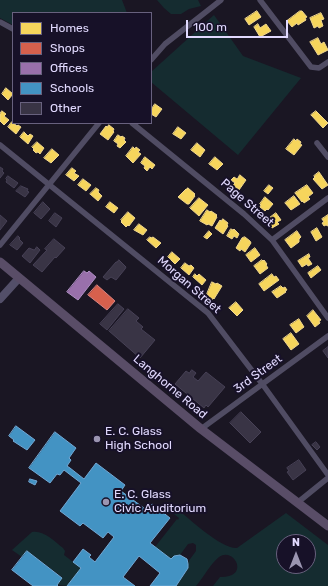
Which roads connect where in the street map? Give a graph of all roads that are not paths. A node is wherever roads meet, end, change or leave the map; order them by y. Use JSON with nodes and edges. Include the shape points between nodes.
{"nodes":[{"id":1,"x":221,"y":0,"type":"edge"},
{"id":2,"x":260,"y":0,"type":"edge"},
{"id":3,"x":0,"y":22,"type":"edge"},
{"id":4,"x":12,"y":28,"type":"edge"},
{"id":5,"x":152,"y":59,"type":"edge"},
{"id":6,"x":328,"y":62,"type":"edge"},
{"id":7,"x":98,"y":124,"type":"edge"},
{"id":8,"x":133,"y":124,"type":"edge"},
{"id":9,"x":317,"y":143,"type":"dead end"},
{"id":10,"x":0,"y":146,"type":"edge"},
{"id":11,"x":328,"y":157,"type":"edge"},
{"id":12,"x":49,"y":185,"type":"junction"},
{"id":13,"x":328,"y":198,"type":"edge"},
{"id":14,"x":272,"y":240,"type":"junction"},
{"id":15,"x":0,"y":245,"type":"edge"},
{"id":16,"x":0,"y":262,"type":"edge"},
{"id":17,"x":19,"y":278,"type":"junction"},
{"id":18,"x":0,"y":299,"type":"edge"},
{"id":19,"x":328,"y":318,"type":"edge"},
{"id":20,"x":328,"y":336,"type":"edge"},
{"id":21,"x":262,"y":385,"type":"junction"},
{"id":22,"x":201,"y":429,"type":"junction"},
{"id":23,"x":328,"y":476,"type":"edge"},
{"id":24,"x":297,"y":503,"type":"junction"},
{"id":25,"x":328,"y":526,"type":"edge"}],
"edges":[{"from":1,"to":5,"type":"street","via":[[165,44]]},
{"from":2,"to":6,"type":"street","via":[[311,67],[319,68]]},
{"from":3,"to":4,"type":"street"},
{"from":7,"to":12,"type":"street"},
{"from":8,"to":14,"type":"street","name":"Page Street"},
{"from":9,"to":11,"type":"street"},
{"from":10,"to":12,"type":"street","name":"Morgan Street"},
{"from":12,"to":15,"type":"street"},
{"from":12,"to":21,"type":"street","name":"Morgan Street","via":[[208,313]]},
{"from":13,"to":14,"type":"street"},
{"from":14,"to":19,"type":"street","name":"Page Street"},
{"from":16,"to":17,"type":"main road","name":"Langhorne Road"},
{"from":17,"to":18,"type":"street"},
{"from":17,"to":22,"type":"main road","name":"Langhorne Road"},
{"from":20,"to":21,"type":"street","name":"3rd Street"},
{"from":21,"to":22,"type":"street","name":"3rd Street"},
{"from":21,"to":23,"type":"street","name":"Morgan Street"},
{"from":22,"to":24,"type":"main road","name":"Langhorne Road"},
{"from":23,"to":24,"type":"street"},
{"from":24,"to":25,"type":"main road","name":"Langhorne Road"}]}
